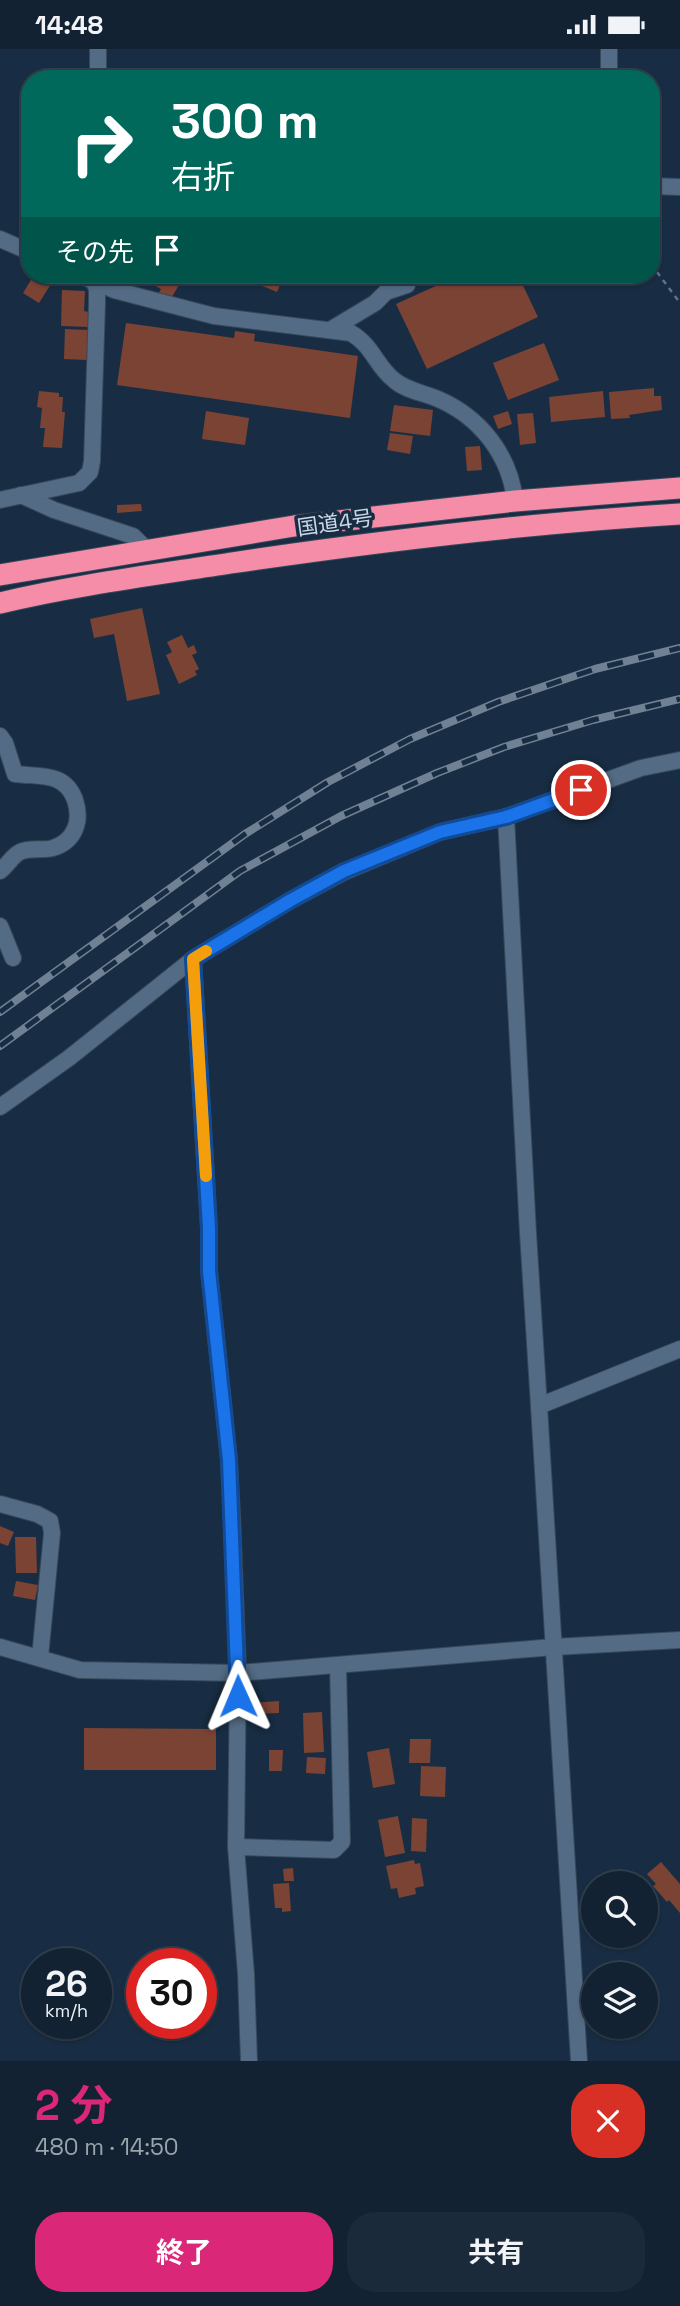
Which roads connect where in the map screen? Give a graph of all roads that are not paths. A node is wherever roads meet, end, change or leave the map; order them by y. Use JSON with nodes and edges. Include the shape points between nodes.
{"nodes":[{"id":1,"x":98,"y":49,"type":"edge"},
{"id":2,"x":609,"y":49,"type":"edge"},
{"id":3,"x":98,"y":70,"type":"edge"},
{"id":4,"x":609,"y":70,"type":"edge"},
{"id":5,"x":660,"y":187,"type":"edge"},
{"id":6,"x":680,"y":187,"type":"edge"},
{"id":7,"x":0,"y":239,"type":"edge"},
{"id":8,"x":21,"y":249,"type":"edge"},
{"id":9,"x":93,"y":284,"type":"edge"},
{"id":10,"x":102,"y":284,"type":"edge"},
{"id":11,"x":407,"y":285,"type":"dead end"},
{"id":12,"x":330,"y":330,"type":"junction"},
{"id":13,"x":680,"y":488,"type":"edge"},
{"id":14,"x":21,"y":495,"type":"junction"},
{"id":15,"x":0,"y":500,"type":"edge"},
{"id":16,"x":514,"y":501,"type":"junction"},
{"id":17,"x":680,"y":514,"type":"edge"},
{"id":18,"x":146,"y":549,"type":"junction"},
{"id":19,"x":0,"y":575,"type":"edge"},
{"id":20,"x":0,"y":603,"type":"edge"},
{"id":21,"x":0,"y":736,"type":"edge"},
{"id":22,"x":680,"y":760,"type":"edge"},
{"id":23,"x":506,"y":817,"type":"junction"},
{"id":24,"x":0,"y":871,"type":"edge"},
{"id":25,"x":0,"y":926,"type":"edge"},
{"id":26,"x":13,"y":958,"type":"dead end"},
{"id":27,"x":193,"y":959,"type":"junction"},
{"id":28,"x":0,"y":1107,"type":"edge"},
{"id":29,"x":680,"y":1349,"type":"edge"},
{"id":30,"x":539,"y":1406,"type":"junction"},
{"id":31,"x":0,"y":1504,"type":"edge"},
{"id":32,"x":680,"y":1640,"type":"edge"},
{"id":33,"x":0,"y":1647,"type":"edge"},
{"id":34,"x":554,"y":1647,"type":"junction"},
{"id":35,"x":40,"y":1657,"type":"junction"},
{"id":36,"x":338,"y":1665,"type":"junction"},
{"id":37,"x":238,"y":1673,"type":"junction"},
{"id":38,"x":236,"y":1847,"type":"junction"},
{"id":39,"x":249,"y":2061,"type":"edge"},
{"id":40,"x":579,"y":2061,"type":"edge"}],
"edges":[{"from":1,"to":3,"type":"street"},
{"from":2,"to":4,"type":"street"},
{"from":5,"to":6,"type":"street"},
{"from":7,"to":8,"type":"street"},
{"from":9,"to":14,"type":"street","via":[[97,303],[90,472],[79,483]]},
{"from":10,"to":12,"type":"street","via":[[214,316]]},
{"from":11,"to":12,"type":"street","via":[[386,292]]},
{"from":12,"to":16,"type":"street","via":[[363,340],[396,382],[470,416],[508,466]]},
{"from":13,"to":16,"type":"highway","name":"国道4号"},
{"from":14,"to":15,"type":"street"},
{"from":14,"to":18,"type":"street","via":[[133,537]]},
{"from":16,"to":18,"type":"highway","name":"国道4号","via":[[294,526]]},
{"from":17,"to":20,"type":"highway","name":"国道4号","via":[[517,526],[341,547]]},
{"from":18,"to":19,"type":"highway","name":"国道4号"},
{"from":21,"to":24,"type":"street","via":[[15,774],[61,779],[71,789],[79,823],[72,836],[54,848],[20,852]]},
{"from":22,"to":23,"type":"street","via":[[641,768]]},
{"from":23,"to":27,"type":"street","via":[[440,832],[344,871]]},
{"from":23,"to":30,"type":"street"},
{"from":25,"to":26,"type":"street"},
{"from":27,"to":28,"type":"street"},
{"from":27,"to":37,"type":"street","via":[[209,1271],[229,1460]]},
{"from":29,"to":30,"type":"street"},
{"from":30,"to":34,"type":"street"},
{"from":31,"to":35,"type":"street","via":[[50,1521]]},
{"from":32,"to":34,"type":"street"},
{"from":33,"to":35,"type":"street"},
{"from":34,"to":36,"type":"street"},
{"from":34,"to":40,"type":"street"},
{"from":35,"to":37,"type":"street","via":[[80,1670]]},
{"from":36,"to":37,"type":"street"},
{"from":36,"to":38,"type":"street","via":[[342,1842],[334,1850]]},
{"from":37,"to":38,"type":"street"},
{"from":38,"to":39,"type":"street"}]}
